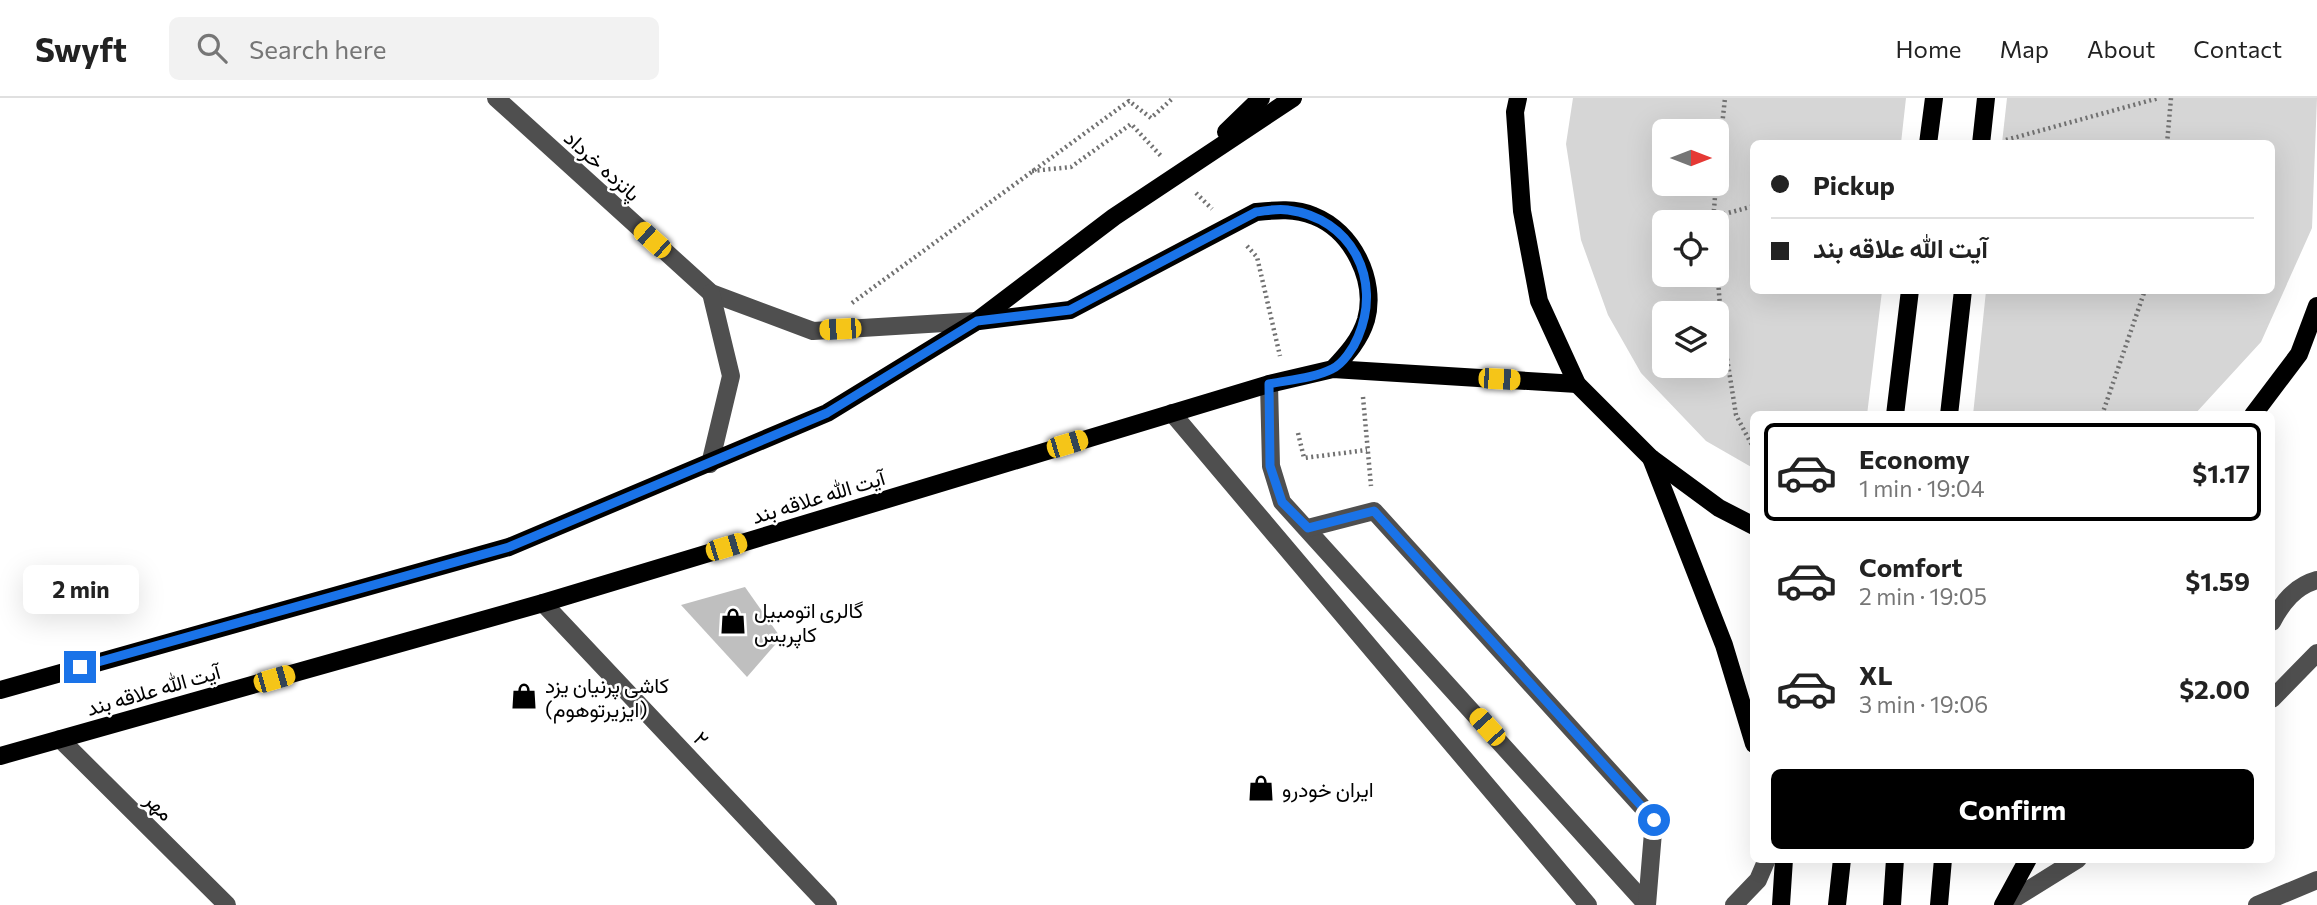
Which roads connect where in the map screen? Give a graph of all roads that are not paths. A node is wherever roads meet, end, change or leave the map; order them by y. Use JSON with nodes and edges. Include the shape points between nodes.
{"nodes":[{"id":1,"x":496,"y":98,"type":"edge"},
{"id":2,"x":1261,"y":98,"type":"edge"},
{"id":3,"x":1293,"y":98,"type":"edge"},
{"id":4,"x":1518,"y":98,"type":"edge"},
{"id":5,"x":1934,"y":98,"type":"edge"},
{"id":6,"x":1986,"y":98,"type":"edge"},
{"id":7,"x":1929,"y":140,"type":"edge"},
{"id":8,"x":1981,"y":140,"type":"edge"},
{"id":9,"x":1195,"y":162,"type":"junction"},
{"id":10,"x":711,"y":293,"type":"junction"},
{"id":11,"x":1910,"y":294,"type":"edge"},
{"id":12,"x":1964,"y":294,"type":"edge"},
{"id":13,"x":2317,"y":306,"type":"edge"},
{"id":14,"x":977,"y":321,"type":"junction"},
{"id":15,"x":2317,"y":338,"type":"edge"},
{"id":16,"x":2299,"y":354,"type":"junction"},
{"id":17,"x":1334,"y":369,"type":"junction"},
{"id":18,"x":1269,"y":384,"type":"junction"},
{"id":19,"x":1577,"y":384,"type":"junction"},
{"id":20,"x":1895,"y":411,"type":"edge"},
{"id":21,"x":1949,"y":411,"type":"edge"},
{"id":22,"x":2256,"y":411,"type":"edge"},
{"id":23,"x":1171,"y":413,"type":"junction"},
{"id":24,"x":1651,"y":458,"type":"junction"},
{"id":25,"x":710,"y":464,"type":"junction"},
{"id":26,"x":1750,"y":524,"type":"edge"},
{"id":27,"x":1308,"y":528,"type":"junction"},
{"id":28,"x":2317,"y":580,"type":"edge"},
{"id":29,"x":542,"y":603,"type":"junction"},
{"id":30,"x":2275,"y":616,"type":"edge"},
{"id":31,"x":2317,"y":653,"type":"edge"},
{"id":32,"x":0,"y":690,"type":"edge"},
{"id":33,"x":2275,"y":696,"type":"edge"},
{"id":34,"x":1750,"y":731,"type":"edge"},
{"id":35,"x":60,"y":739,"type":"junction"},
{"id":36,"x":0,"y":756,"type":"edge"},
{"id":37,"x":1767,"y":863,"type":"edge"},
{"id":38,"x":1769,"y":863,"type":"edge"},
{"id":39,"x":1784,"y":863,"type":"edge"},
{"id":40,"x":1842,"y":863,"type":"edge"},
{"id":41,"x":1895,"y":863,"type":"edge"},
{"id":42,"x":1943,"y":863,"type":"edge"},
{"id":43,"x":2026,"y":863,"type":"edge"},
{"id":44,"x":2072,"y":863,"type":"edge"},
{"id":45,"x":2317,"y":880,"type":"edge"},
{"id":46,"x":228,"y":905,"type":"edge"},
{"id":47,"x":828,"y":905,"type":"edge"},
{"id":48,"x":1588,"y":905,"type":"edge"},
{"id":49,"x":1647,"y":905,"type":"edge"},
{"id":50,"x":1734,"y":905,"type":"edge"},
{"id":51,"x":1772,"y":905,"type":"edge"},
{"id":52,"x":1781,"y":905,"type":"edge"},
{"id":53,"x":1837,"y":905,"type":"edge"},
{"id":54,"x":1892,"y":905,"type":"edge"},
{"id":55,"x":1939,"y":905,"type":"edge"},
{"id":56,"x":2004,"y":905,"type":"edge"},
{"id":57,"x":2257,"y":905,"type":"edge"}],
"edges":[{"from":1,"to":10,"type":"street","name":"پانزده خرداد"},
{"from":2,"to":9,"type":"main road"},
{"from":3,"to":9,"type":"main road","name":"آیت الله علاقه بند"},
{"from":4,"to":19,"type":"main road","via":[[1522,211],[1539,301]]},
{"from":5,"to":7,"type":"main road"},
{"from":6,"to":8,"type":"main road"},
{"from":9,"to":14,"type":"main road","name":"آیت الله علاقه بند"},
{"from":10,"to":14,"type":"street","name":"پانزده خرداد","via":[[813,331]]},
{"from":10,"to":25,"type":"street","via":[[731,376]]},
{"from":11,"to":20,"type":"main road"},
{"from":12,"to":21,"type":"main road"},
{"from":13,"to":16,"type":"main road"},
{"from":14,"to":17,"type":"main road","via":[[1070,310],[1256,212],[1286,209],[1316,217],[1341,234],[1359,258],[1368,288],[1366,318],[1354,346]]},
{"from":14,"to":25,"type":"main road","name":"آیت الله علاقه بند","via":[[827,413]]},
{"from":15,"to":16,"type":"main road"},
{"from":16,"to":22,"type":"main road"},
{"from":17,"to":18,"type":"main road","name":"آیت الله علاقه بند"},
{"from":17,"to":19,"type":"main road","name":"آیت الله علاقه بند"},
{"from":18,"to":23,"type":"main road","name":"آیت الله علاقه بند"},
{"from":18,"to":27,"type":"street","via":[[1270,466],[1282,502]]},
{"from":19,"to":24,"type":"main road"},
{"from":23,"to":29,"type":"main road","name":"آیت الله علاقه بند"},
{"from":23,"to":48,"type":"street"},
{"from":24,"to":26,"type":"main road","via":[[1719,508]]},
{"from":24,"to":34,"type":"main road","via":[[1724,645]]},
{"from":25,"to":32,"type":"main road","name":"آیت الله علاقه بند","via":[[509,547]]},
{"from":27,"to":49,"type":"street"},
{"from":27,"to":49,"type":"street","via":[[1374,511],[1654,820]]},
{"from":28,"to":30,"type":"street","via":[[2305,583],[2281,604]]},
{"from":29,"to":35,"type":"main road","name":"آیت الله علاقه بند"},
{"from":29,"to":47,"type":"street","name":"۲"},
{"from":31,"to":33,"type":"street"},
{"from":35,"to":36,"type":"main road","name":"آیت الله علاقه بند"},
{"from":35,"to":46,"type":"street","name":"مهر"},
{"from":37,"to":50,"type":"street"},
{"from":38,"to":51,"type":"main road"},
{"from":39,"to":52,"type":"main road"},
{"from":40,"to":53,"type":"main road"},
{"from":41,"to":54,"type":"main road"},
{"from":42,"to":55,"type":"main road"},
{"from":43,"to":56,"type":"main road"},
{"from":44,"to":56,"type":"street"},
{"from":45,"to":57,"type":"street"}]}
